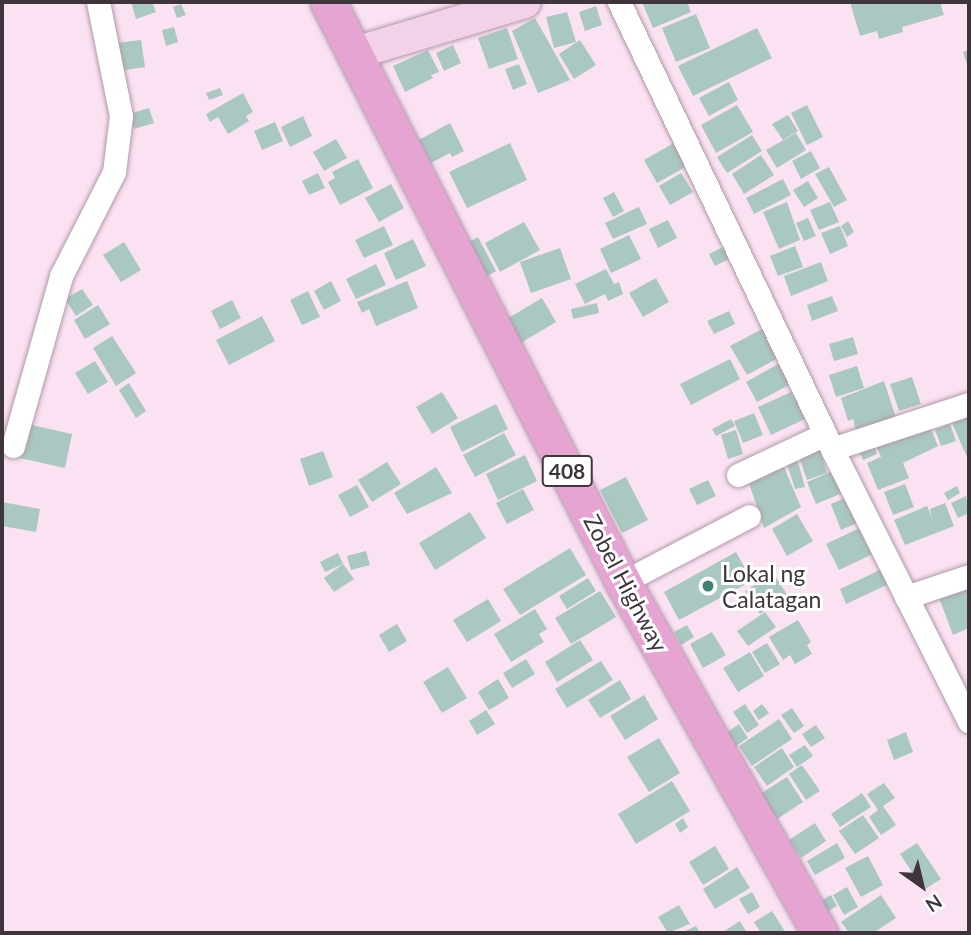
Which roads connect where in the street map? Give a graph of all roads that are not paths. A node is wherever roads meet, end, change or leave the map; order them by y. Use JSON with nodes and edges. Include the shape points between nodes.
{"nodes":[{"id":1,"x":98,"y":2,"type":"edge"},
{"id":2,"x":328,"y":2,"type":"edge"},
{"id":3,"x":525,"y":2,"type":"edge"},
{"id":4,"x":619,"y":2,"type":"edge"},
{"id":5,"x":355,"y":53,"type":"junction"},
{"id":6,"x":969,"y":404,"type":"edge"},
{"id":7,"x":829,"y":442,"type":"junction"},
{"id":8,"x":13,"y":446,"type":"dead end"},
{"id":9,"x":738,"y":475,"type":"dead end"},
{"id":10,"x":749,"y":516,"type":"dead end"},
{"id":11,"x":969,"y":576,"type":"edge"},
{"id":12,"x":624,"y":582,"type":"junction"},
{"id":13,"x":906,"y":597,"type":"junction"},
{"id":14,"x":969,"y":721,"type":"edge"},
{"id":15,"x":820,"y":933,"type":"edge"}],
"edges":[{"from":1,"to":8,"type":"street","via":[[121,116],[114,172],[61,276]]},
{"from":2,"to":5,"type":"main road","name":"Zobel Highway","number":"408"},
{"from":3,"to":5,"type":"street"},
{"from":4,"to":7,"type":"street"},
{"from":5,"to":12,"type":"main road","name":"Zobel Highway","number":"408"},
{"from":6,"to":7,"type":"street"},
{"from":7,"to":9,"type":"street"},
{"from":7,"to":13,"type":"street"},
{"from":10,"to":12,"type":"street"},
{"from":11,"to":13,"type":"street"},
{"from":12,"to":15,"type":"main road","name":"Zobel Highway","number":"408"},
{"from":13,"to":14,"type":"street"}]}
